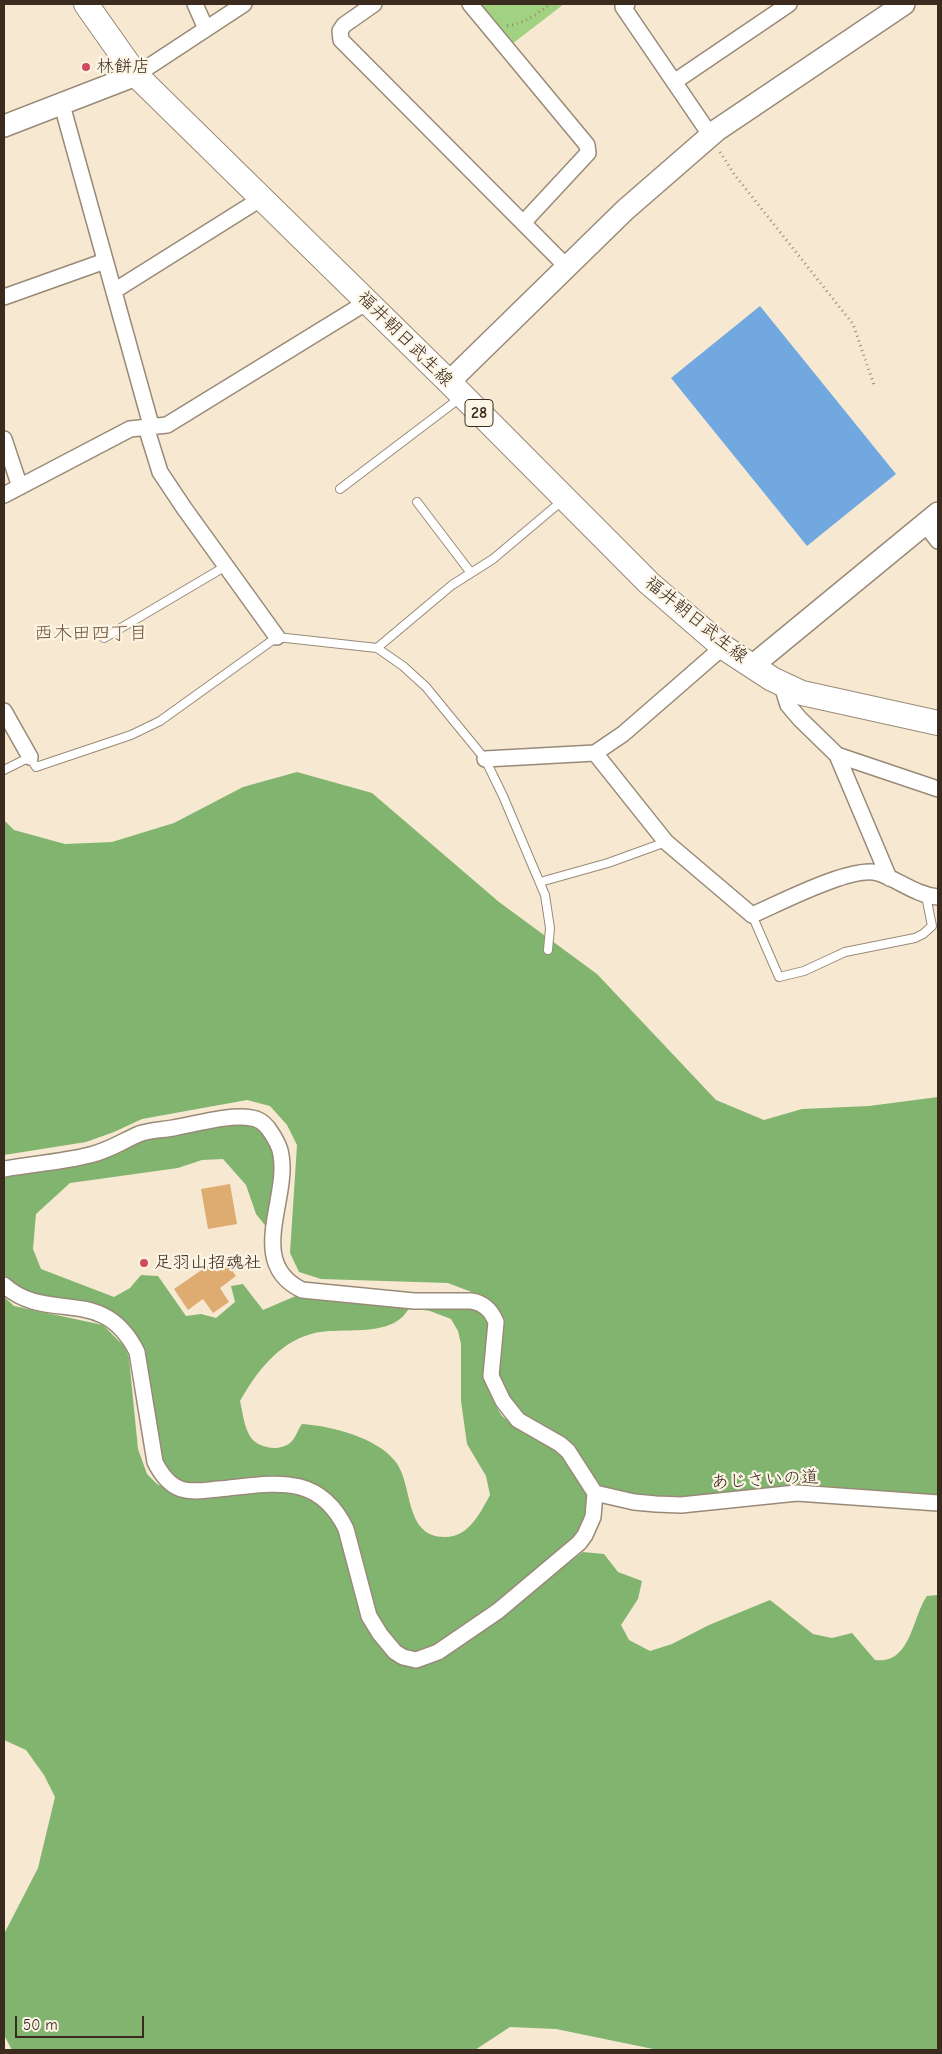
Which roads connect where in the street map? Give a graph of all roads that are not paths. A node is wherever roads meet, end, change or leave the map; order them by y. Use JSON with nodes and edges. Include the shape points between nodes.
{"nodes":[{"id":1,"x":86,"y":4,"type":"edge"},
{"id":2,"x":195,"y":4,"type":"edge"},
{"id":3,"x":244,"y":4,"type":"edge"},
{"id":4,"x":374,"y":4,"type":"edge"},
{"id":5,"x":470,"y":4,"type":"edge"},
{"id":6,"x":627,"y":4,"type":"edge"},
{"id":7,"x":789,"y":4,"type":"edge"},
{"id":8,"x":904,"y":4,"type":"edge"},
{"id":9,"x":206,"y":29,"type":"junction"},
{"id":10,"x":136,"y":75,"type":"junction"},
{"id":11,"x":674,"y":82,"type":"junction"},
{"id":12,"x":62,"y":105,"type":"junction"},
{"id":13,"x":4,"y":126,"type":"edge"},
{"id":14,"x":711,"y":136,"type":"junction"},
{"id":15,"x":262,"y":198,"type":"junction"},
{"id":16,"x":523,"y":222,"type":"junction"},
{"id":17,"x":105,"y":261,"type":"junction"},
{"id":18,"x":567,"y":266,"type":"junction"},
{"id":19,"x":114,"y":291,"type":"junction"},
{"id":20,"x":4,"y":297,"type":"edge"},
{"id":21,"x":367,"y":302,"type":"junction"},
{"id":22,"x":456,"y":389,"type":"junction"},
{"id":23,"x":148,"y":426,"type":"junction"},
{"id":24,"x":4,"y":439,"type":"edge"},
{"id":25,"x":20,"y":486,"type":"junction"},
{"id":26,"x":340,"y":489,"type":"dead end"},
{"id":27,"x":4,"y":495,"type":"edge"},
{"id":28,"x":565,"y":499,"type":"junction"},
{"id":29,"x":417,"y":502,"type":"dead end"},
{"id":30,"x":932,"y":519,"type":"edge"},
{"id":31,"x":938,"y":541,"type":"edge"},
{"id":32,"x":226,"y":566,"type":"junction"},
{"id":33,"x":471,"y":573,"type":"junction"},
{"id":34,"x":277,"y":637,"type":"junction"},
{"id":35,"x":104,"y":638,"type":"dead end"},
{"id":36,"x":377,"y":648,"type":"junction"},
{"id":37,"x":723,"y":648,"type":"junction"},
{"id":38,"x":752,"y":666,"type":"junction"},
{"id":39,"x":781,"y":683,"type":"junction"},
{"id":40,"x":4,"y":711,"type":"edge"},
{"id":41,"x":938,"y":723,"type":"edge"},
{"id":42,"x":595,"y":753,"type":"junction"},
{"id":43,"x":837,"y":755,"type":"junction"},
{"id":44,"x":30,"y":757,"type":"junction"},
{"id":45,"x":485,"y":759,"type":"junction"},
{"id":46,"x":4,"y":770,"type":"edge"},
{"id":47,"x":938,"y":788,"type":"edge"},
{"id":48,"x":666,"y":842,"type":"junction"},
{"id":49,"x":889,"y":878,"type":"junction"},
{"id":50,"x":540,"y":882,"type":"junction"},
{"id":51,"x":932,"y":896,"type":"edge"},
{"id":52,"x":752,"y":915,"type":"junction"},
{"id":53,"x":932,"y":926,"type":"junction"},
{"id":54,"x":938,"y":932,"type":"edge"},
{"id":55,"x":548,"y":950,"type":"dead end"},
{"id":56,"x":4,"y":1168,"type":"edge"},
{"id":57,"x":4,"y":1285,"type":"edge"},
{"id":58,"x":595,"y":1494,"type":"junction"},
{"id":59,"x":938,"y":1503,"type":"edge"}],
"edges":[{"from":1,"to":10,"type":"main road","name":"福井朝日武生線","number":"28"},
{"from":2,"to":9,"type":"street"},
{"from":3,"to":9,"type":"street"},
{"from":4,"to":16,"type":"street","via":[[344,25],[340,31],[341,40]]},
{"from":5,"to":16,"type":"street","via":[[587,145],[588,153]]},
{"from":6,"to":11,"type":"street","via":[[623,7]]},
{"from":7,"to":11,"type":"street"},
{"from":8,"to":14,"type":"street"},
{"from":9,"to":10,"type":"street"},
{"from":10,"to":12,"type":"street"},
{"from":10,"to":15,"type":"main road","name":"福井朝日武生線","number":"28"},
{"from":11,"to":14,"type":"street"},
{"from":12,"to":13,"type":"street"},
{"from":12,"to":17,"type":"street"},
{"from":14,"to":18,"type":"street","via":[[625,210]]},
{"from":15,"to":19,"type":"street"},
{"from":15,"to":21,"type":"main road","name":"福井朝日武生線","number":"28"},
{"from":16,"to":18,"type":"street"},
{"from":17,"to":19,"type":"street"},
{"from":17,"to":20,"type":"street"},
{"from":18,"to":22,"type":"street"},
{"from":19,"to":23,"type":"street"},
{"from":21,"to":22,"type":"main road","name":"福井朝日武生線","number":"28"},
{"from":21,"to":23,"type":"street","via":[[167,425]]},
{"from":22,"to":26,"type":"lane"},
{"from":22,"to":28,"type":"main road","name":"福井朝日武生線","number":"28"},
{"from":23,"to":25,"type":"street","via":[[130,429]]},
{"from":23,"to":32,"type":"street","via":[[160,472]]},
{"from":24,"to":25,"type":"street"},
{"from":25,"to":27,"type":"street"},
{"from":28,"to":33,"type":"lane","via":[[493,560]]},
{"from":28,"to":37,"type":"main road","name":"福井朝日武生線","number":"28","via":[[649,583]]},
{"from":29,"to":33,"type":"lane"},
{"from":30,"to":31,"type":"street"},
{"from":30,"to":38,"type":"street"},
{"from":32,"to":34,"type":"street"},
{"from":32,"to":35,"type":"lane"},
{"from":33,"to":36,"type":"lane"},
{"from":34,"to":36,"type":"lane"},
{"from":34,"to":44,"type":"lane","via":[[160,721],[131,735],[36,767]]},
{"from":36,"to":45,"type":"lane","via":[[426,687]]},
{"from":37,"to":38,"type":"main road","name":"福井朝日武生線","number":"28"},
{"from":37,"to":42,"type":"street","via":[[623,734]]},
{"from":38,"to":39,"type":"main road","name":"福井朝日武生線","number":"28"},
{"from":39,"to":41,"type":"main road","name":"福井朝日武生線","number":"28","via":[[802,692]]},
{"from":39,"to":43,"type":"street","via":[[788,705]]},
{"from":40,"to":44,"type":"street"},
{"from":42,"to":45,"type":"street"},
{"from":42,"to":48,"type":"street"},
{"from":43,"to":47,"type":"street"},
{"from":43,"to":49,"type":"street"},
{"from":44,"to":46,"type":"lane"},
{"from":45,"to":50,"type":"lane"},
{"from":48,"to":50,"type":"lane"},
{"from":48,"to":52,"type":"street"},
{"from":49,"to":51,"type":"street"},
{"from":49,"to":52,"type":"street","via":[[870,872],[845,875]]},
{"from":50,"to":55,"type":"lane","via":[[546,895],[550,928]]},
{"from":51,"to":53,"type":"lane"},
{"from":52,"to":53,"type":"lane","via":[[779,977],[804,971],[845,952],[915,938]]},
{"from":53,"to":54,"type":"lane"},
{"from":56,"to":58,"type":"street","via":[[91,1155],[140,1134],[228,1118],[260,1120],[267,1126],[281,1154],[282,1174],[272,1245],[276,1265],[286,1279],[302,1290],[414,1301],[471,1301],[486,1306],[496,1322],[491,1376],[503,1401],[518,1420],[568,1451]]},
{"from":57,"to":58,"type":"street","via":[[13,1294],[30,1301],[99,1312],[120,1327],[137,1352],[154,1462],[160,1472],[179,1488],[201,1491],[284,1483],[324,1499],[346,1529],[370,1616],[388,1645],[403,1657],[416,1660],[438,1652],[533,1584],[580,1543],[593,1518]]},
{"from":58,"to":59,"type":"street","name":"あじさいの道","via":[[634,1502],[681,1505],[797,1493]]}]}
